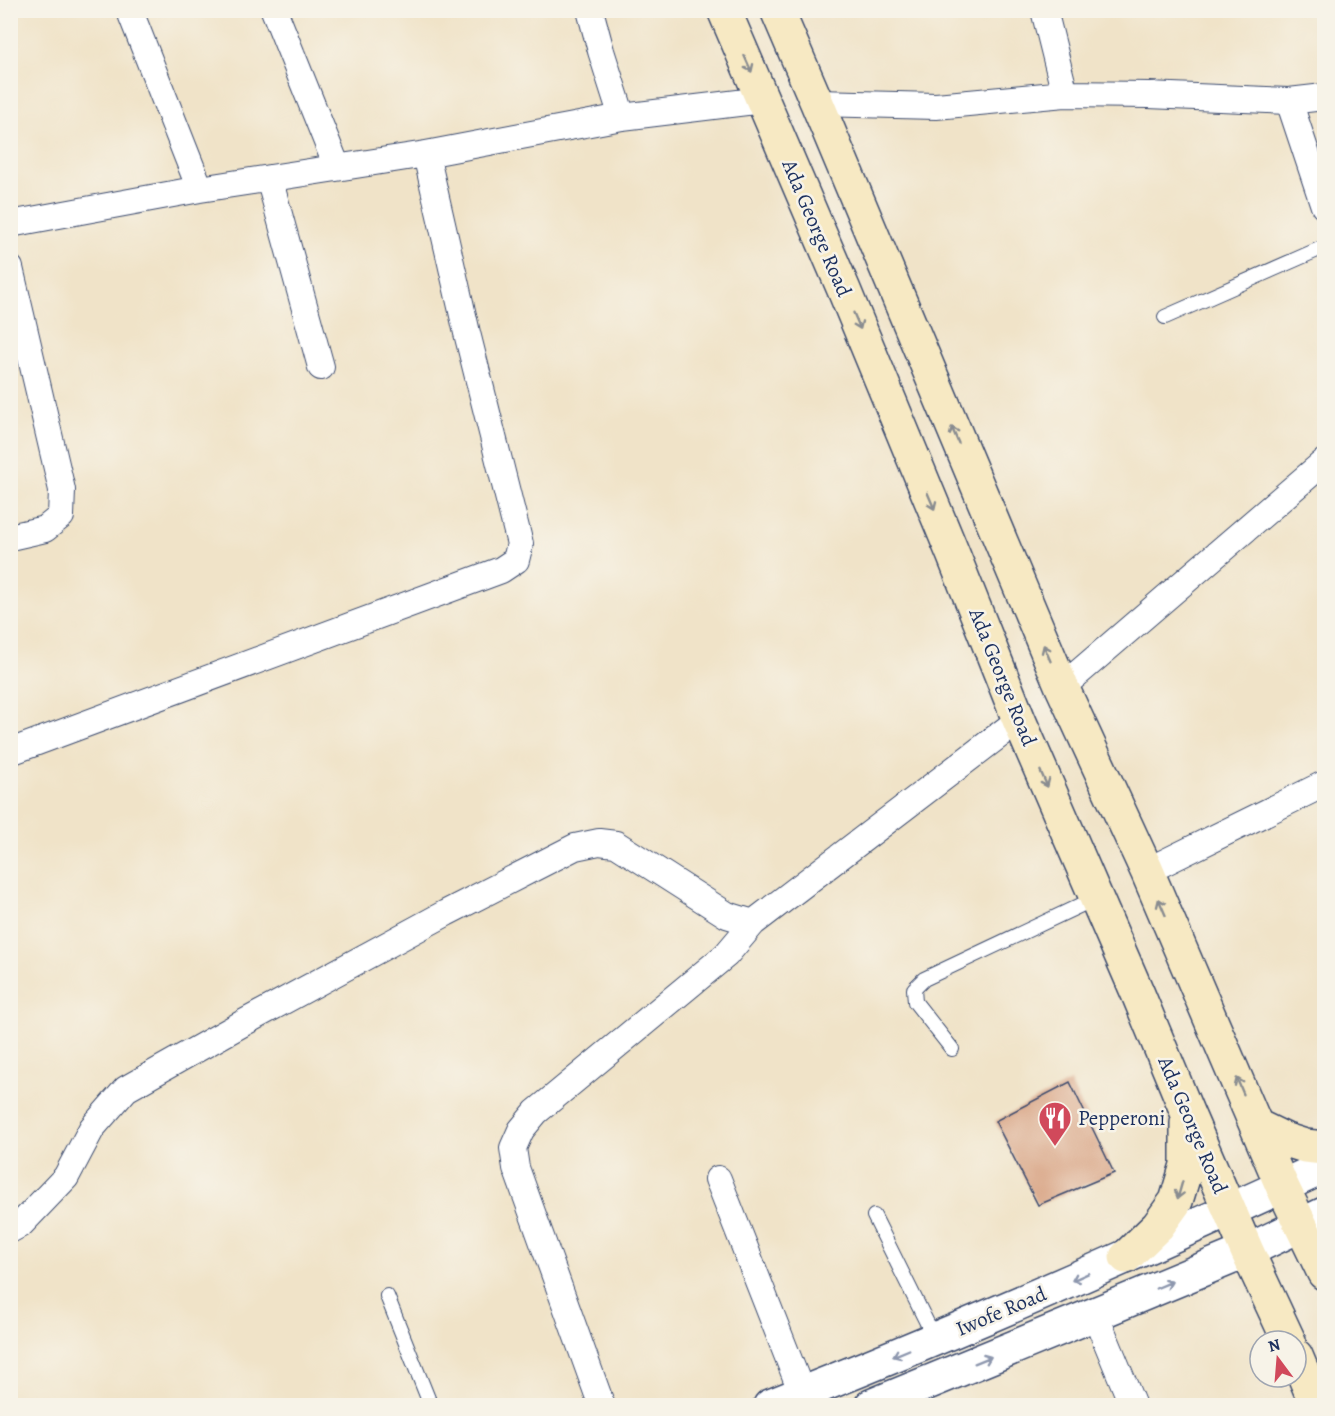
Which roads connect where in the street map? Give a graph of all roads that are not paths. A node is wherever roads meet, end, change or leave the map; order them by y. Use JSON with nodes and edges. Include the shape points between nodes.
{"nodes":[{"id":1,"x":274,"y":10,"type":"edge"},
{"id":2,"x":590,"y":10,"type":"edge"},
{"id":3,"x":724,"y":10,"type":"edge"},
{"id":4,"x":777,"y":10,"type":"edge"},
{"id":5,"x":1044,"y":10,"type":"edge"},
{"id":6,"x":130,"y":14,"type":"dead end"},
{"id":7,"x":1065,"y":94,"type":"junction"},
{"id":8,"x":1324,"y":97,"type":"edge"},
{"id":9,"x":763,"y":100,"type":"junction"},
{"id":10,"x":1290,"y":101,"type":"junction"},
{"id":11,"x":817,"y":103,"type":"junction"},
{"id":12,"x":622,"y":117,"type":"junction"},
{"id":13,"x":426,"y":154,"type":"junction"},
{"id":14,"x":337,"y":166,"type":"junction"},
{"id":15,"x":269,"y":178,"type":"junction"},
{"id":16,"x":200,"y":189,"type":"junction"},
{"id":17,"x":1324,"y":206,"type":"edge"},
{"id":18,"x":10,"y":224,"type":"edge"},
{"id":19,"x":1324,"y":246,"type":"edge"},
{"id":20,"x":10,"y":268,"type":"edge"},
{"id":21,"x":1165,"y":316,"type":"dead end"},
{"id":22,"x":321,"y":367,"type":"dead end"},
{"id":23,"x":1320,"y":470,"type":"edge"},
{"id":24,"x":10,"y":537,"type":"edge"},
{"id":25,"x":1062,"y":687,"type":"junction"},
{"id":26,"x":1019,"y":720,"type":"junction"},
{"id":27,"x":10,"y":752,"type":"edge"},
{"id":28,"x":1324,"y":784,"type":"edge"},
{"id":29,"x":1147,"y":871,"type":"junction"},
{"id":30,"x":1096,"y":898,"type":"junction"},
{"id":31,"x":753,"y":923,"type":"junction"},
{"id":32,"x":952,"y":1048,"type":"dead end"},
{"id":33,"x":1187,"y":1112,"type":"junction"},
{"id":34,"x":1257,"y":1126,"type":"junction"},
{"id":35,"x":1324,"y":1148,"type":"edge"},
{"id":36,"x":1324,"y":1167,"type":"edge"},
{"id":37,"x":718,"y":1179,"type":"dead end"},
{"id":38,"x":1282,"y":1186,"type":"junction"},
{"id":39,"x":1229,"y":1209,"type":"junction"},
{"id":40,"x":874,"y":1216,"type":"dead end"},
{"id":41,"x":1313,"y":1219,"type":"edge"},
{"id":42,"x":10,"y":1230,"type":"edge"},
{"id":43,"x":1247,"y":1251,"type":"junction"},
{"id":44,"x":1125,"y":1257,"type":"junction"},
{"id":45,"x":1324,"y":1274,"type":"edge"},
{"id":46,"x":387,"y":1296,"type":"dead end"},
{"id":47,"x":1095,"y":1314,"type":"junction"},
{"id":48,"x":1283,"y":1329,"type":"edge"},
{"id":49,"x":935,"y":1339,"type":"junction"},
{"id":50,"x":1308,"y":1385,"type":"edge"},
{"id":51,"x":802,"y":1393,"type":"junction"},
{"id":52,"x":432,"y":1406,"type":"edge"},
{"id":53,"x":602,"y":1406,"type":"edge"},
{"id":54,"x":770,"y":1406,"type":"edge"},
{"id":55,"x":871,"y":1406,"type":"edge"},
{"id":56,"x":1132,"y":1406,"type":"edge"},
{"id":57,"x":1317,"y":1406,"type":"edge"}],
"edges":[{"from":1,"to":14,"type":"street"},
{"from":2,"to":12,"type":"street"},
{"from":3,"to":9,"type":"main road","name":"Ada George Road","one_way":true},
{"from":4,"to":11,"type":"main road"},
{"from":5,"to":7,"type":"street"},
{"from":6,"to":16,"type":"street"},
{"from":7,"to":10,"type":"street"},
{"from":7,"to":11,"type":"street","via":[[936,106]]},
{"from":8,"to":10,"type":"street"},
{"from":9,"to":12,"type":"street"},
{"from":9,"to":26,"type":"main road","name":"Ada George Road","one_way":true},
{"from":10,"to":17,"type":"street"},
{"from":25,"to":11,"type":"main road","one_way":true},
{"from":12,"to":13,"type":"street"},
{"from":13,"to":14,"type":"street"},
{"from":13,"to":27,"type":"street","via":[[466,333],[520,544],[516,560],[501,570]]},
{"from":14,"to":15,"type":"street"},
{"from":15,"to":16,"type":"street"},
{"from":15,"to":22,"type":"street"},
{"from":16,"to":18,"type":"street"},
{"from":19,"to":21,"type":"lane"},
{"from":20,"to":24,"type":"street","via":[[62,490],[61,516],[45,529]]},
{"from":23,"to":25,"type":"street"},
{"from":25,"to":29,"type":"main road"},
{"from":26,"to":30,"type":"main road","name":"Ada George Road","one_way":true},
{"from":26,"to":31,"type":"street"},
{"from":28,"to":29,"type":"street"},
{"from":34,"to":29,"type":"main road","one_way":true},
{"from":30,"to":32,"type":"lane","via":[[924,979],[914,989],[915,1002]]},
{"from":30,"to":33,"type":"main road","name":"Ada George Road"},
{"from":31,"to":42,"type":"street","via":[[727,915],[616,844],[599,842],[574,847],[126,1089],[92,1128],[66,1177],[21,1224]]},
{"from":31,"to":53,"type":"street","via":[[726,955],[536,1112],[513,1148],[516,1168]]},
{"from":33,"to":39,"type":"main road","name":"Ada George Road"},
{"from":33,"to":44,"type":"main road","one_way":true,"via":[[1187,1165],[1176,1201],[1158,1226]]},
{"from":34,"to":35,"type":"main road","via":[[1286,1140]]},
{"from":34,"to":38,"type":"main road"},
{"from":36,"to":38,"type":"street","name":"Iwofe Road"},
{"from":37,"to":51,"type":"street"},
{"from":38,"to":39,"type":"street","name":"Iwofe Road"},
{"from":38,"to":41,"type":"main road"},
{"from":39,"to":43,"type":"main road","name":"Ada George Road"},
{"from":39,"to":44,"type":"street","name":"Iwofe Road"},
{"from":40,"to":49,"type":"lane"},
{"from":41,"to":43,"type":"street","name":"Iwofe Road"},
{"from":41,"to":45,"type":"main road"},
{"from":47,"to":43,"type":"street","name":"Iwofe Road","one_way":true},
{"from":43,"to":48,"type":"main road","name":"Ada George Road"},
{"from":44,"to":49,"type":"street","name":"Iwofe Road","one_way":true},
{"from":46,"to":52,"type":"lane"},
{"from":55,"to":47,"type":"street","name":"Iwofe Road","one_way":true},
{"from":47,"to":56,"type":"street"},
{"from":49,"to":51,"type":"street","name":"Iwofe Road","one_way":true},
{"from":50,"to":57,"type":"main road"},
{"from":51,"to":54,"type":"street","name":"Iwofe Road"}]}
